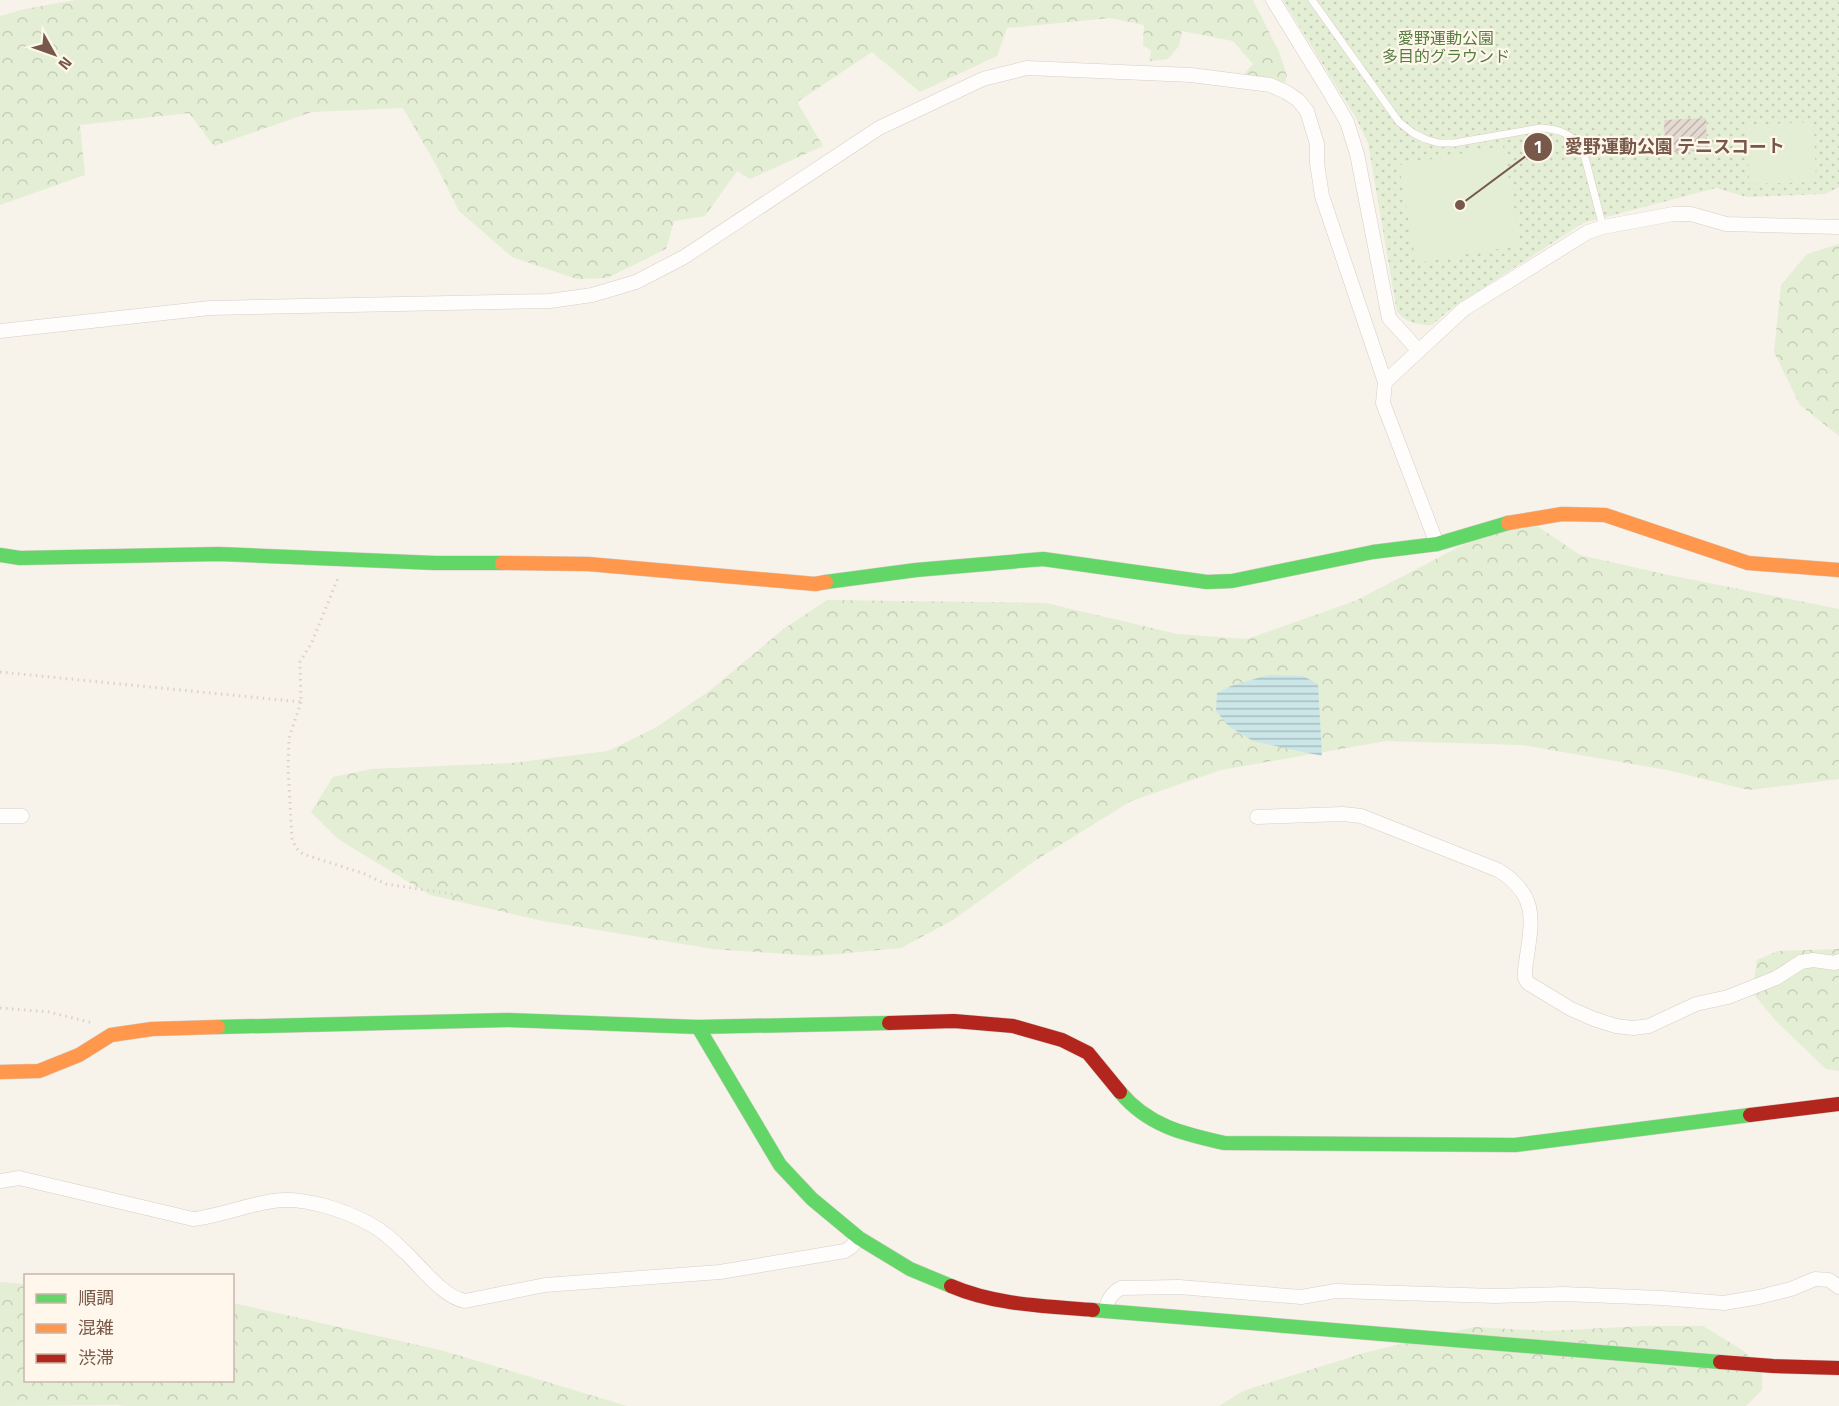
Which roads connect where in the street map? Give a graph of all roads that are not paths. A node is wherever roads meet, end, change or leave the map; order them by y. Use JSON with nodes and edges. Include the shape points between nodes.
{"nodes":[{"id":1,"x":1273,"y":0,"type":"edge"},
{"id":2,"x":1312,"y":0,"type":"edge"},
{"id":3,"x":1603,"y":227,"type":"junction"},
{"id":4,"x":1839,"y":227,"type":"edge"},
{"id":5,"x":0,"y":330,"type":"edge"},
{"id":6,"x":1419,"y":351,"type":"junction"},
{"id":7,"x":1385,"y":382,"type":"junction"},
{"id":8,"x":1437,"y":544,"type":"junction"},
{"id":9,"x":0,"y":555,"type":"edge"},
{"id":10,"x":1839,"y":570,"type":"edge"},
{"id":11,"x":0,"y":816,"type":"edge"},
{"id":12,"x":22,"y":816,"type":"dead end"},
{"id":13,"x":1257,"y":817,"type":"dead end"},
{"id":14,"x":1839,"y":961,"type":"edge"},
{"id":15,"x":698,"y":1027,"type":"junction"},
{"id":16,"x":0,"y":1072,"type":"edge"},
{"id":17,"x":1839,"y":1104,"type":"edge"},
{"id":18,"x":0,"y":1181,"type":"edge"},
{"id":19,"x":859,"y":1239,"type":"junction"},
{"id":20,"x":1839,"y":1287,"type":"edge"},
{"id":21,"x":1106,"y":1311,"type":"junction"},
{"id":22,"x":1839,"y":1368,"type":"edge"}],
"edges":[{"from":1,"to":6,"type":"street","via":[[1347,122],[1357,154],[1389,318]]},
{"from":2,"to":3,"type":"lane","via":[[1399,122],[1413,133],[1439,143],[1454,143],[1540,128],[1566,133],[1583,150]]},
{"from":3,"to":4,"type":"street","via":[[1691,214],[1726,224]]},
{"from":3,"to":6,"type":"street","via":[[1588,232],[1464,309]]},
{"from":5,"to":7,"type":"street","via":[[210,308],[550,301],[592,294],[636,282],[684,257],[879,128],[983,79],[1027,69],[1191,75],[1270,85],[1298,100],[1307,111],[1317,144],[1322,196]]},
{"from":6,"to":7,"type":"street"},
{"from":7,"to":8,"type":"street","via":[[1383,403]]},
{"from":8,"to":9,"type":"street","via":[[1373,552],[1232,581],[1207,582],[1042,559],[815,584],[588,564],[435,563],[219,554],[20,558]]},
{"from":8,"to":10,"type":"street","via":[[1515,521],[1562,514],[1605,515],[1748,562]]},
{"from":11,"to":12,"type":"street"},
{"from":13,"to":14,"type":"street","via":[[1361,816],[1498,870],[1513,879],[1529,904],[1532,916],[1525,971],[1528,983],[1572,1009],[1616,1026],[1649,1026],[1696,1004],[1728,997],[1776,978],[1801,962]]},
{"from":15,"to":16,"type":"street","via":[[507,1020],[152,1029],[111,1035],[79,1055],[39,1071]]},
{"from":15,"to":17,"type":"street","via":[[954,1021],[1013,1026],[1062,1040],[1088,1053],[1129,1103],[1155,1121],[1180,1133],[1224,1143],[1515,1145]]},
{"from":15,"to":19,"type":"street","via":[[780,1165]]},
{"from":18,"to":19,"type":"street","via":[[19,1178],[193,1219],[276,1200],[305,1201],[332,1208],[371,1224],[444,1291],[465,1302],[545,1285],[720,1272],[845,1251]]},
{"from":19,"to":21,"type":"street","via":[[910,1269],[971,1295]]},
{"from":20,"to":21,"type":"street","via":[[1829,1280],[1815,1279],[1791,1289],[1724,1304],[1563,1294],[1335,1292],[1301,1297],[1179,1287],[1121,1288],[1113,1292]]},
{"from":21,"to":22,"type":"street","via":[[1773,1366]]}]}
